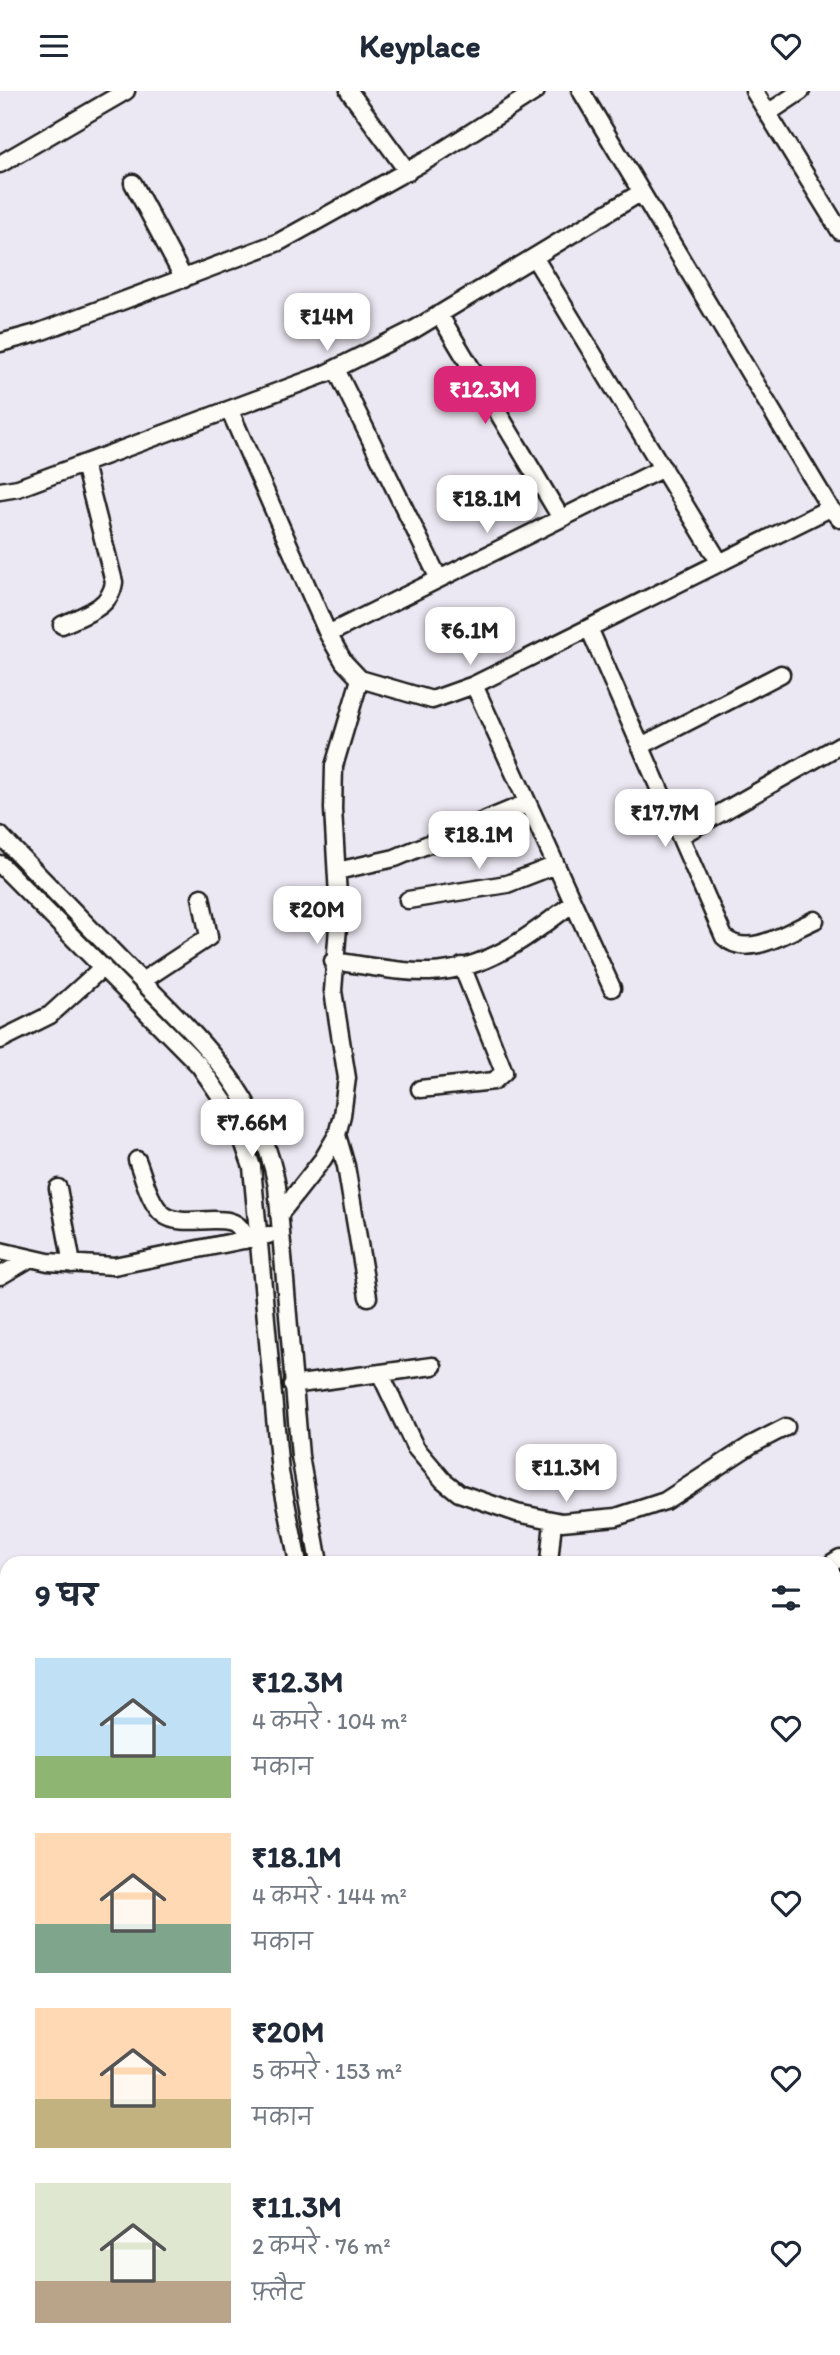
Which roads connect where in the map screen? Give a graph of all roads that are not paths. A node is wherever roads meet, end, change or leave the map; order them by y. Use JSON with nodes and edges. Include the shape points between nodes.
{"nodes":[{"id":1,"x":126,"y":91,"type":"edge"},
{"id":2,"x":349,"y":91,"type":"edge"},
{"id":3,"x":536,"y":91,"type":"edge"},
{"id":4,"x":581,"y":91,"type":"edge"},
{"id":5,"x":754,"y":91,"type":"edge"},
{"id":6,"x":801,"y":91,"type":"edge"},
{"id":7,"x":768,"y":113,"type":"junction"},
{"id":8,"x":0,"y":164,"type":"edge"},
{"id":9,"x":408,"y":172,"type":"junction"},
{"id":10,"x":133,"y":183,"type":"dead end"},
{"id":11,"x":640,"y":193,"type":"junction"},
{"id":12,"x":840,"y":231,"type":"edge"},
{"id":13,"x":534,"y":257,"type":"junction"},
{"id":14,"x":184,"y":279,"type":"junction"},
{"id":15,"x":439,"y":314,"type":"junction"},
{"id":16,"x":0,"y":343,"type":"edge"},
{"id":17,"x":336,"y":369,"type":"junction"},
{"id":18,"x":230,"y":411,"type":"junction"},
{"id":19,"x":84,"y":464,"type":"junction"},
{"id":20,"x":663,"y":468,"type":"junction"},
{"id":21,"x":0,"y":491,"type":"edge"},
{"id":22,"x":835,"y":514,"type":"edge"},
{"id":23,"x":561,"y":518,"type":"junction"},
{"id":24,"x":720,"y":563,"type":"junction"},
{"id":25,"x":439,"y":579,"type":"junction"},
{"id":26,"x":61,"y":625,"type":"dead end"},
{"id":27,"x":589,"y":628,"type":"junction"},
{"id":28,"x":328,"y":634,"type":"junction"},
{"id":29,"x":780,"y":674,"type":"dead end"},
{"id":30,"x":360,"y":679,"type":"junction"},
{"id":31,"x":474,"y":685,"type":"junction"},
{"id":32,"x":840,"y":745,"type":"edge"},
{"id":33,"x":641,"y":746,"type":"junction"},
{"id":34,"x":527,"y":803,"type":"junction"},
{"id":35,"x":0,"y":835,"type":"edge"},
{"id":36,"x":680,"y":836,"type":"junction"},
{"id":37,"x":0,"y":865,"type":"edge"},
{"id":38,"x":556,"y":865,"type":"junction"},
{"id":39,"x":337,"y":871,"type":"junction"},
{"id":40,"x":201,"y":897,"type":"dead end"},
{"id":41,"x":408,"y":900,"type":"dead end"},
{"id":42,"x":573,"y":903,"type":"junction"},
{"id":43,"x":815,"y":919,"type":"dead end"},
{"id":44,"x":333,"y":961,"type":"junction"},
{"id":45,"x":463,"y":966,"type":"junction"},
{"id":46,"x":103,"y":967,"type":"junction"},
{"id":47,"x":142,"y":981,"type":"junction"},
{"id":48,"x":612,"y":988,"type":"dead end"},
{"id":49,"x":0,"y":1040,"type":"edge"},
{"id":50,"x":420,"y":1089,"type":"dead end"},
{"id":51,"x":337,"y":1135,"type":"junction"},
{"id":52,"x":137,"y":1160,"type":"dead end"},
{"id":53,"x":58,"y":1188,"type":"dead end"},
{"id":54,"x":280,"y":1223,"type":"junction"},
{"id":55,"x":252,"y":1239,"type":"junction"},
{"id":56,"x":0,"y":1251,"type":"edge"},
{"id":57,"x":29,"y":1259,"type":"junction"},
{"id":58,"x":72,"y":1264,"type":"junction"},
{"id":59,"x":0,"y":1276,"type":"edge"},
{"id":60,"x":368,"y":1297,"type":"dead end"},
{"id":61,"x":433,"y":1366,"type":"dead end"},
{"id":62,"x":380,"y":1373,"type":"junction"},
{"id":63,"x":292,"y":1385,"type":"junction"},
{"id":64,"x":786,"y":1427,"type":"dead end"},
{"id":65,"x":553,"y":1521,"type":"junction"},
{"id":66,"x":297,"y":1556,"type":"edge"},
{"id":67,"x":318,"y":1556,"type":"edge"},
{"id":68,"x":549,"y":1556,"type":"edge"}],
"edges":[{"from":1,"to":8,"type":"street"},
{"from":2,"to":9,"type":"street"},
{"from":3,"to":9,"type":"street"},
{"from":4,"to":11,"type":"street"},
{"from":5,"to":7,"type":"street"},
{"from":6,"to":7,"type":"street"},
{"from":7,"to":12,"type":"street"},
{"from":9,"to":14,"type":"street","via":[[279,242]]},
{"from":10,"to":14,"type":"street"},
{"from":11,"to":13,"type":"street"},
{"from":11,"to":22,"type":"street"},
{"from":13,"to":15,"type":"street"},
{"from":13,"to":20,"type":"street"},
{"from":14,"to":16,"type":"street"},
{"from":15,"to":17,"type":"street"},
{"from":15,"to":23,"type":"street"},
{"from":17,"to":18,"type":"street"},
{"from":17,"to":25,"type":"street"},
{"from":18,"to":19,"type":"street"},
{"from":18,"to":28,"type":"street"},
{"from":19,"to":21,"type":"street"},
{"from":19,"to":26,"type":"street","via":[[113,593],[95,609]]},
{"from":20,"to":23,"type":"street"},
{"from":20,"to":24,"type":"street"},
{"from":22,"to":24,"type":"street"},
{"from":23,"to":25,"type":"street"},
{"from":24,"to":27,"type":"street"},
{"from":25,"to":28,"type":"street"},
{"from":27,"to":31,"type":"street"},
{"from":27,"to":33,"type":"street"},
{"from":28,"to":30,"type":"street"},
{"from":29,"to":33,"type":"street"},
{"from":30,"to":31,"type":"street","via":[[432,700]]},
{"from":30,"to":39,"type":"street","via":[[334,766]]},
{"from":31,"to":34,"type":"street"},
{"from":32,"to":36,"type":"street"},
{"from":33,"to":36,"type":"street"},
{"from":34,"to":38,"type":"street"},
{"from":34,"to":39,"type":"street","via":[[395,859]]},
{"from":35,"to":47,"type":"street"},
{"from":36,"to":43,"type":"street","via":[[724,937],[732,944],[754,946]]},
{"from":37,"to":46,"type":"street"},
{"from":38,"to":41,"type":"street","via":[[507,884]]},
{"from":38,"to":42,"type":"street"},
{"from":39,"to":44,"type":"street","via":[[339,914]]},
{"from":40,"to":47,"type":"street","via":[[209,937]]},
{"from":42,"to":45,"type":"street","via":[[521,943]]},
{"from":42,"to":48,"type":"street"},
{"from":44,"to":45,"type":"street","via":[[428,972]]},
{"from":44,"to":51,"type":"street","via":[[333,991],[347,1078]]},
{"from":45,"to":50,"type":"street","via":[[503,1072],[494,1081]]},
{"from":46,"to":49,"type":"street","via":[[50,1015]]},
{"from":46,"to":55,"type":"street","via":[[199,1065],[225,1100],[252,1167]]},
{"from":47,"to":54,"type":"street","via":[[220,1063],[252,1109],[272,1160]]},
{"from":51,"to":54,"type":"street"},
{"from":51,"to":60,"type":"street"},
{"from":52,"to":55,"type":"street","via":[[165,1216],[235,1221]]},
{"from":53,"to":58,"type":"street"},
{"from":54,"to":55,"type":"street"},
{"from":54,"to":63,"type":"street"},
{"from":55,"to":58,"type":"street","via":[[114,1266]]},
{"from":55,"to":66,"type":"street","via":[[280,1472]]},
{"from":56,"to":57,"type":"street"},
{"from":57,"to":58,"type":"street"},
{"from":57,"to":59,"type":"street"},
{"from":61,"to":62,"type":"street"},
{"from":62,"to":63,"type":"street"},
{"from":62,"to":65,"type":"street","via":[[415,1447],[443,1480],[473,1500]]},
{"from":63,"to":67,"type":"street"},
{"from":64,"to":65,"type":"street","via":[[751,1444],[665,1501],[615,1517]]},
{"from":65,"to":68,"type":"street"}]}
